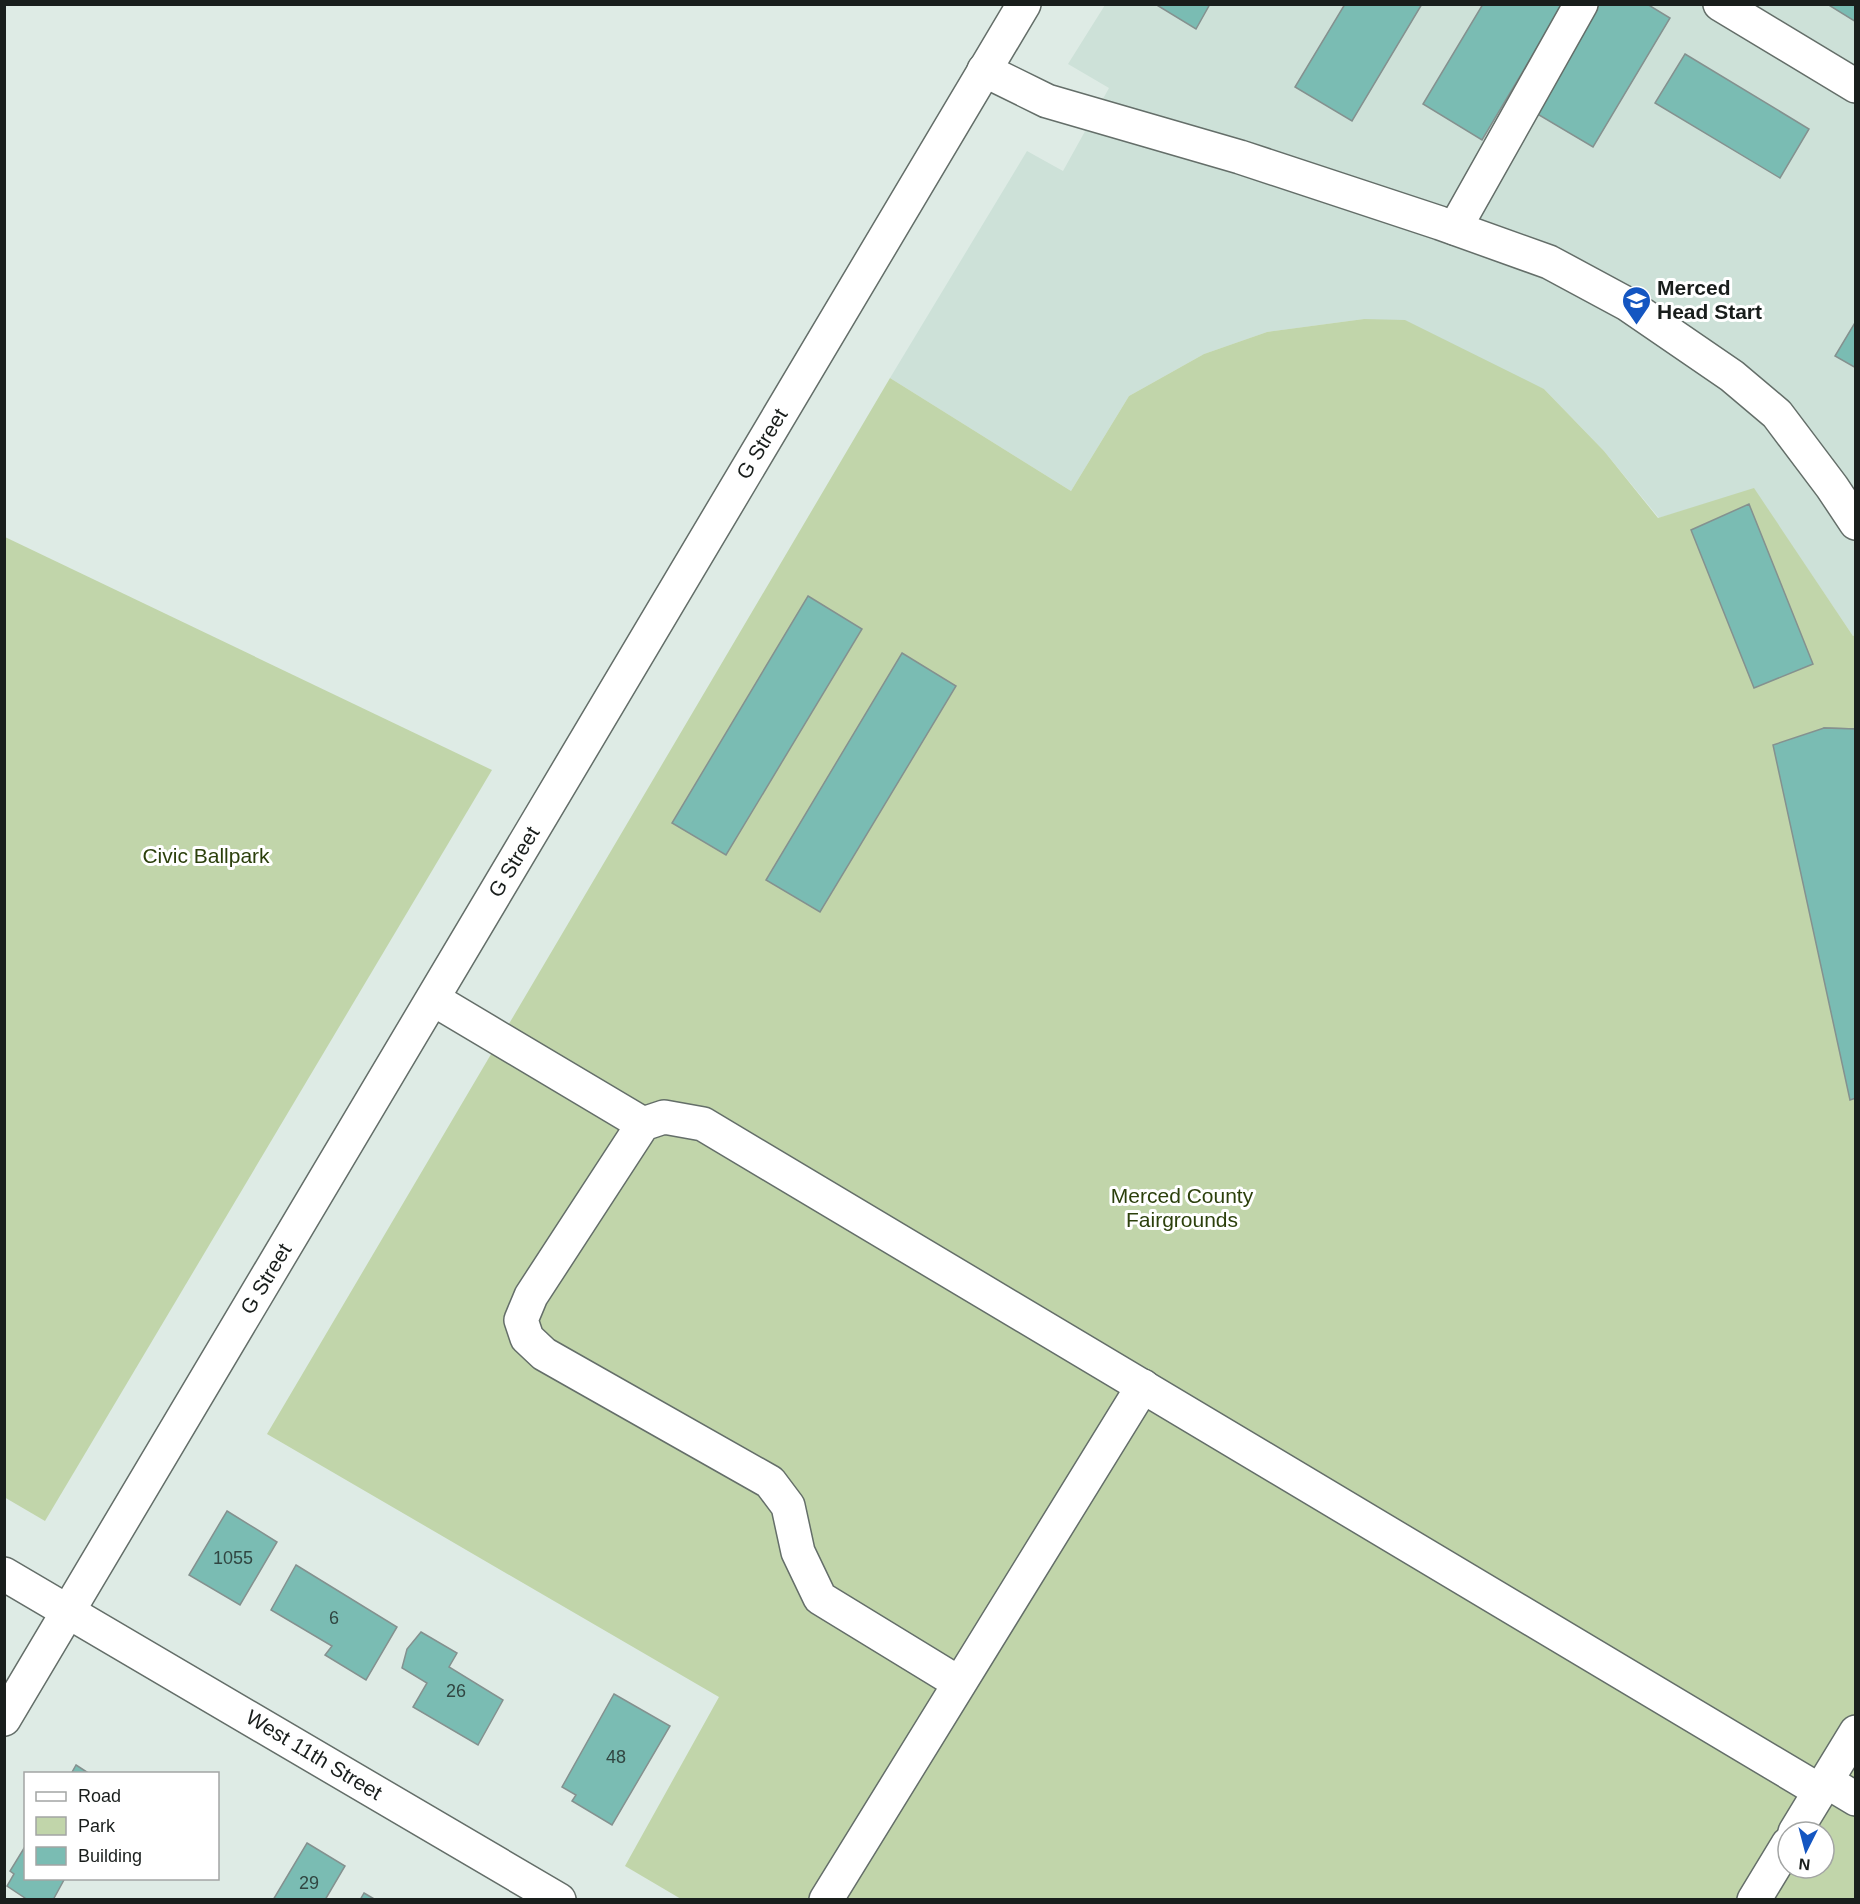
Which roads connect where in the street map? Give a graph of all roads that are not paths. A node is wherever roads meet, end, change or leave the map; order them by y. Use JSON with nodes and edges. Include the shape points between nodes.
{"nodes":[{"id":1,"x":1024,"y":4,"type":"edge"},
{"id":2,"x":1581,"y":4,"type":"edge"},
{"id":3,"x":1720,"y":4,"type":"edge"},
{"id":4,"x":984,"y":70,"type":"junction"},
{"id":5,"x":1856,"y":86,"type":"edge"},
{"id":6,"x":1455,"y":228,"type":"junction"},
{"id":7,"x":1856,"y":523,"type":"edge"},
{"id":8,"x":433,"y":999,"type":"junction"},
{"id":9,"x":643,"y":1124,"type":"junction"},
{"id":10,"x":1143,"y":1386,"type":"junction"},
{"id":11,"x":4,"y":1574,"type":"edge"},
{"id":12,"x":69,"y":1610,"type":"junction"},
{"id":13,"x":959,"y":1683,"type":"junction"},
{"id":14,"x":4,"y":1719,"type":"edge"},
{"id":15,"x":1856,"y":1732,"type":"edge"},
{"id":16,"x":1823,"y":1786,"type":"junction"},
{"id":17,"x":1856,"y":1799,"type":"edge"},
{"id":18,"x":1802,"y":1820,"type":"edge"},
{"id":19,"x":1776,"y":1863,"type":"edge"},
{"id":20,"x":559,"y":1899,"type":"edge"},
{"id":21,"x":826,"y":1899,"type":"edge"},
{"id":22,"x":1754,"y":1899,"type":"edge"}],
"edges":[{"from":1,"to":4,"type":"main road","name":"G Street"},
{"from":2,"to":6,"type":"main road"},
{"from":3,"to":5,"type":"main road"},
{"from":4,"to":6,"type":"main road","via":[[1047,101],[1240,157]]},
{"from":4,"to":8,"type":"main road","name":"G Street"},
{"from":6,"to":7,"type":"main road","via":[[1549,262],[1627,304],[1732,376],[1776,414]]},
{"from":8,"to":9,"type":"main road"},
{"from":8,"to":12,"type":"main road","name":"G Street"},
{"from":9,"to":10,"type":"main road","via":[[664,1117],[703,1124]]},
{"from":9,"to":13,"type":"main road","via":[[531,1296],[521,1320],[527,1338],[543,1353],[770,1482],[788,1506],[798,1552],[820,1598]]},
{"from":10,"to":13,"type":"main road"},
{"from":10,"to":16,"type":"main road"},
{"from":11,"to":12,"type":"main road","name":"West 11th Street"},
{"from":12,"to":14,"type":"main road","name":"G Street"},
{"from":12,"to":20,"type":"main road","name":"West 11th Street"},
{"from":13,"to":21,"type":"main road"},
{"from":15,"to":16,"type":"main road"},
{"from":16,"to":17,"type":"main road"},
{"from":16,"to":18,"type":"main road"},
{"from":19,"to":22,"type":"main road"}]}
